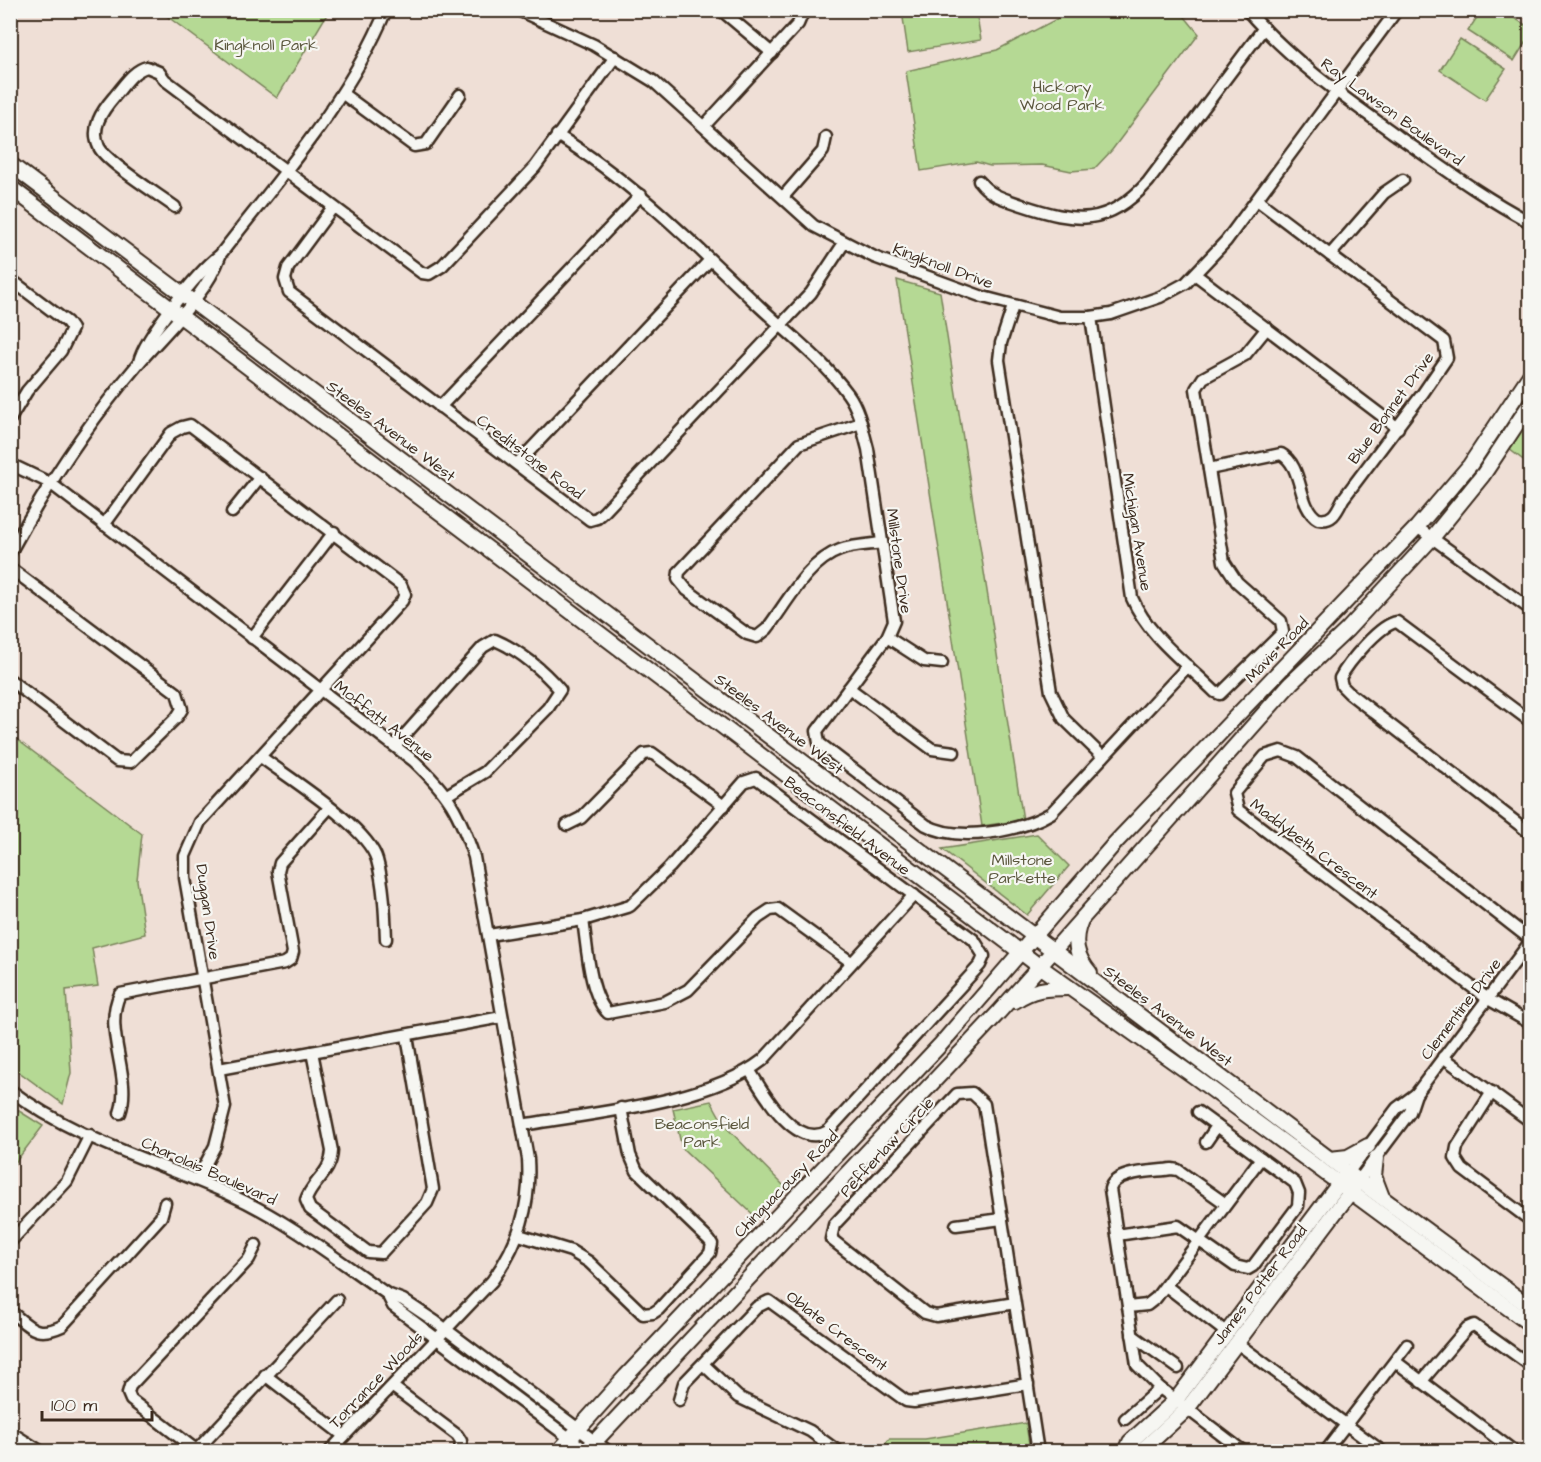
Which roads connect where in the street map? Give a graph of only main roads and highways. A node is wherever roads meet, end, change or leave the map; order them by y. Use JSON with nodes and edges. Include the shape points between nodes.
{"nodes":[{"id":1,"x":10,"y":164,"type":"edge"},
{"id":2,"x":10,"y":187,"type":"edge"},
{"id":3,"x":180,"y":309,"type":"junction"},
{"id":4,"x":1530,"y":375,"type":"edge"},
{"id":5,"x":1530,"y":404,"type":"edge"},
{"id":6,"x":1279,"y":671,"type":"junction"},
{"id":7,"x":1291,"y":683,"type":"junction"},
{"id":8,"x":1084,"y":913,"type":"junction"},
{"id":9,"x":1035,"y":937,"type":"junction"},
{"id":10,"x":1052,"y":950,"type":"junction"},
{"id":11,"x":1022,"y":952,"type":"junction"},
{"id":12,"x":1039,"y":966,"type":"junction"},
{"id":13,"x":1101,"y":987,"type":"junction"},
{"id":14,"x":1068,"y":988,"type":"junction"},
{"id":15,"x":999,"y":1012,"type":"junction"},
{"id":16,"x":1330,"y":1159,"type":"junction"},
{"id":17,"x":1312,"y":1163,"type":"junction"},
{"id":18,"x":1349,"y":1182,"type":"junction"},
{"id":19,"x":1379,"y":1203,"type":"junction"},
{"id":20,"x":1322,"y":1207,"type":"junction"},
{"id":21,"x":1330,"y":1220,"type":"junction"},
{"id":22,"x":1530,"y":1307,"type":"edge"},
{"id":23,"x":1530,"y":1324,"type":"edge"},
{"id":24,"x":1232,"y":1338,"type":"junction"},
{"id":25,"x":1182,"y":1404,"type":"junction"},
{"id":26,"x":588,"y":1449,"type":"edge"},
{"id":27,"x":558,"y":1452,"type":"edge"},
{"id":28,"x":1126,"y":1452,"type":"edge"},
{"id":29,"x":1140,"y":1452,"type":"edge"}],
"edges":[{"from":1,"to":3,"type":"main road","name":"Steeles Avenue West"},
{"from":2,"to":3,"type":"main road","name":"Steeles Avenue West"},
{"from":3,"to":9,"type":"main road","name":"Steeles Avenue West"},
{"from":3,"to":11,"type":"main road","name":"Steeles Avenue West"},
{"from":4,"to":6,"type":"main road","name":"Mavis Road","via":[[1470,465],[1417,527]]},
{"from":5,"to":7,"type":"main road","name":"Mavis Road","via":[[1483,475],[1432,538],[1347,630]]},
{"from":6,"to":7,"type":"main road"},
{"from":6,"to":9,"type":"main road","name":"Mavis Road","via":[[1116,842]]},
{"from":7,"to":8,"type":"main road","name":"Mavis Road"},
{"from":8,"to":10,"type":"main road","name":"Mavis Road"},
{"from":8,"to":13,"type":"main road","via":[[1076,932],[1077,951]]},
{"from":9,"to":10,"type":"main road","name":"Steeles Avenue West"},
{"from":9,"to":11,"type":"main road","name":"Chinguacousy Road"},
{"from":10,"to":12,"type":"main road","name":"Mavis Road"},
{"from":10,"to":13,"type":"main road","name":"Steeles Avenue West"},
{"from":11,"to":12,"type":"main road","name":"Steeles Avenue West"},
{"from":11,"to":27,"type":"main road","name":"Chinguacousy Road","via":[[941,1044]]},
{"from":12,"to":14,"type":"main road","name":"Steeles Avenue West"},
{"from":12,"to":15,"type":"main road"},
{"from":13,"to":16,"type":"main road","name":"Steeles Avenue West"},
{"from":14,"to":15,"type":"main road","via":[[1026,993]]},
{"from":14,"to":17,"type":"main road","name":"Steeles Avenue West"},
{"from":15,"to":26,"type":"main road"},
{"from":16,"to":18,"type":"main road","name":"Steeles Avenue West"},
{"from":16,"to":19,"type":"main road","via":[[1372,1152]]},
{"from":17,"to":18,"type":"main road","name":"Steeles Avenue West"},
{"from":17,"to":20,"type":"main road","via":[[1327,1185]]},
{"from":18,"to":19,"type":"main road","name":"Steeles Avenue West"},
{"from":18,"to":20,"type":"main road","name":"James Potter Road"},
{"from":18,"to":21,"type":"main road","name":"James Potter Road"},
{"from":19,"to":21,"type":"main road","via":[[1357,1205]]},
{"from":19,"to":22,"type":"main road","name":"Steeles Avenue West"},
{"from":19,"to":23,"type":"main road","name":"Steeles Avenue West"},
{"from":20,"to":24,"type":"main road","name":"James Potter Road"},
{"from":21,"to":24,"type":"main road","name":"James Potter Road"},
{"from":24,"to":25,"type":"main road","name":"James Potter Road"},
{"from":25,"to":28,"type":"main road","name":"James Potter Road","via":[[1130,1442]]},
{"from":25,"to":29,"type":"main road","name":"James Potter Road"}]}
